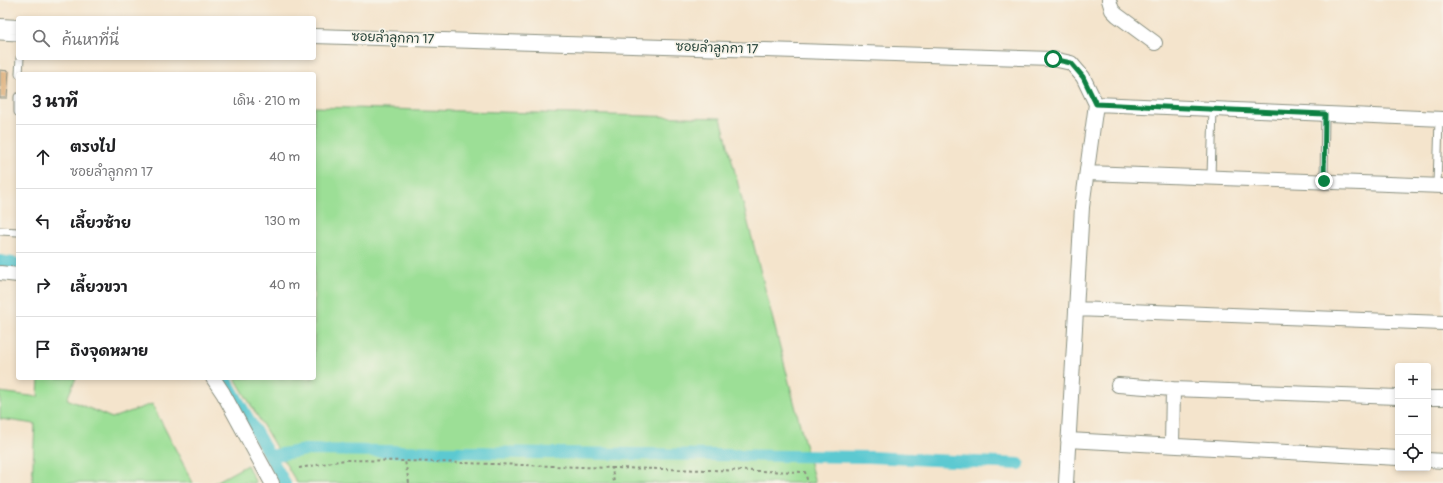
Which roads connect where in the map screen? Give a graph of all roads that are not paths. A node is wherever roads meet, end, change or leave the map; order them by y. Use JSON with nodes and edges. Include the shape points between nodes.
{"nodes":[{"id":1,"x":1109,"y":0,"type":"edge"},
{"id":2,"x":0,"y":26,"type":"edge"},
{"id":3,"x":16,"y":27,"type":"edge"},
{"id":4,"x":0,"y":36,"type":"edge"},
{"id":5,"x":316,"y":36,"type":"edge"},
{"id":6,"x":16,"y":37,"type":"edge"},
{"id":7,"x":1155,"y":42,"type":"dead end"},
{"id":8,"x":20,"y":60,"type":"edge"},
{"id":9,"x":19,"y":72,"type":"edge"},
{"id":10,"x":1096,"y":104,"type":"junction"},
{"id":11,"x":1213,"y":109,"type":"junction"},
{"id":12,"x":1325,"y":114,"type":"junction"},
{"id":13,"x":1441,"y":119,"type":"edge"},
{"id":14,"x":1087,"y":173,"type":"junction"},
{"id":15,"x":1211,"y":178,"type":"junction"},
{"id":16,"x":1324,"y":181,"type":"junction"},
{"id":17,"x":1440,"y":186,"type":"edge"},
{"id":18,"x":0,"y":231,"type":"edge"},
{"id":19,"x":16,"y":232,"type":"edge"},
{"id":20,"x":0,"y":273,"type":"edge"},
{"id":21,"x":16,"y":275,"type":"edge"},
{"id":22,"x":1076,"y":309,"type":"junction"},
{"id":23,"x":1443,"y":323,"type":"edge"},
{"id":24,"x":214,"y":380,"type":"edge"},
{"id":25,"x":1118,"y":384,"type":"dead end"},
{"id":26,"x":1173,"y":389,"type":"junction"},
{"id":27,"x":1395,"y":397,"type":"edge"},
{"id":28,"x":1431,"y":398,"type":"edge"},
{"id":29,"x":1443,"y":398,"type":"edge"},
{"id":30,"x":1068,"y":440,"type":"junction"},
{"id":31,"x":1172,"y":445,"type":"junction"},
{"id":32,"x":1395,"y":458,"type":"edge"},
{"id":33,"x":1431,"y":460,"type":"edge"},
{"id":34,"x":1443,"y":461,"type":"edge"},
{"id":35,"x":272,"y":483,"type":"edge"},
{"id":36,"x":1066,"y":483,"type":"edge"}],
"edges":[{"from":1,"to":7,"type":"street","via":[[1116,15]]},
{"from":2,"to":3,"type":"street"},
{"from":4,"to":6,"type":"lane"},
{"from":5,"to":10,"type":"street","name":"ซอยลำลูกกา 17","via":[[1053,59],[1071,63],[1083,77]]},
{"from":8,"to":9,"type":"lane"},
{"from":10,"to":11,"type":"street"},
{"from":10,"to":14,"type":"street"},
{"from":11,"to":12,"type":"street"},
{"from":11,"to":15,"type":"lane"},
{"from":12,"to":13,"type":"street"},
{"from":12,"to":16,"type":"lane"},
{"from":13,"to":17,"type":"lane"},
{"from":14,"to":15,"type":"street"},
{"from":14,"to":22,"type":"street","via":[[1082,207]]},
{"from":15,"to":16,"type":"street"},
{"from":16,"to":17,"type":"street"},
{"from":18,"to":19,"type":"lane"},
{"from":20,"to":21,"type":"street"},
{"from":22,"to":23,"type":"street"},
{"from":22,"to":30,"type":"street"},
{"from":24,"to":35,"type":"street"},
{"from":25,"to":26,"type":"street"},
{"from":26,"to":27,"type":"street"},
{"from":26,"to":31,"type":"street"},
{"from":28,"to":29,"type":"street"},
{"from":30,"to":31,"type":"street"},
{"from":30,"to":36,"type":"street"},
{"from":31,"to":32,"type":"street"},
{"from":33,"to":34,"type":"street"}]}
